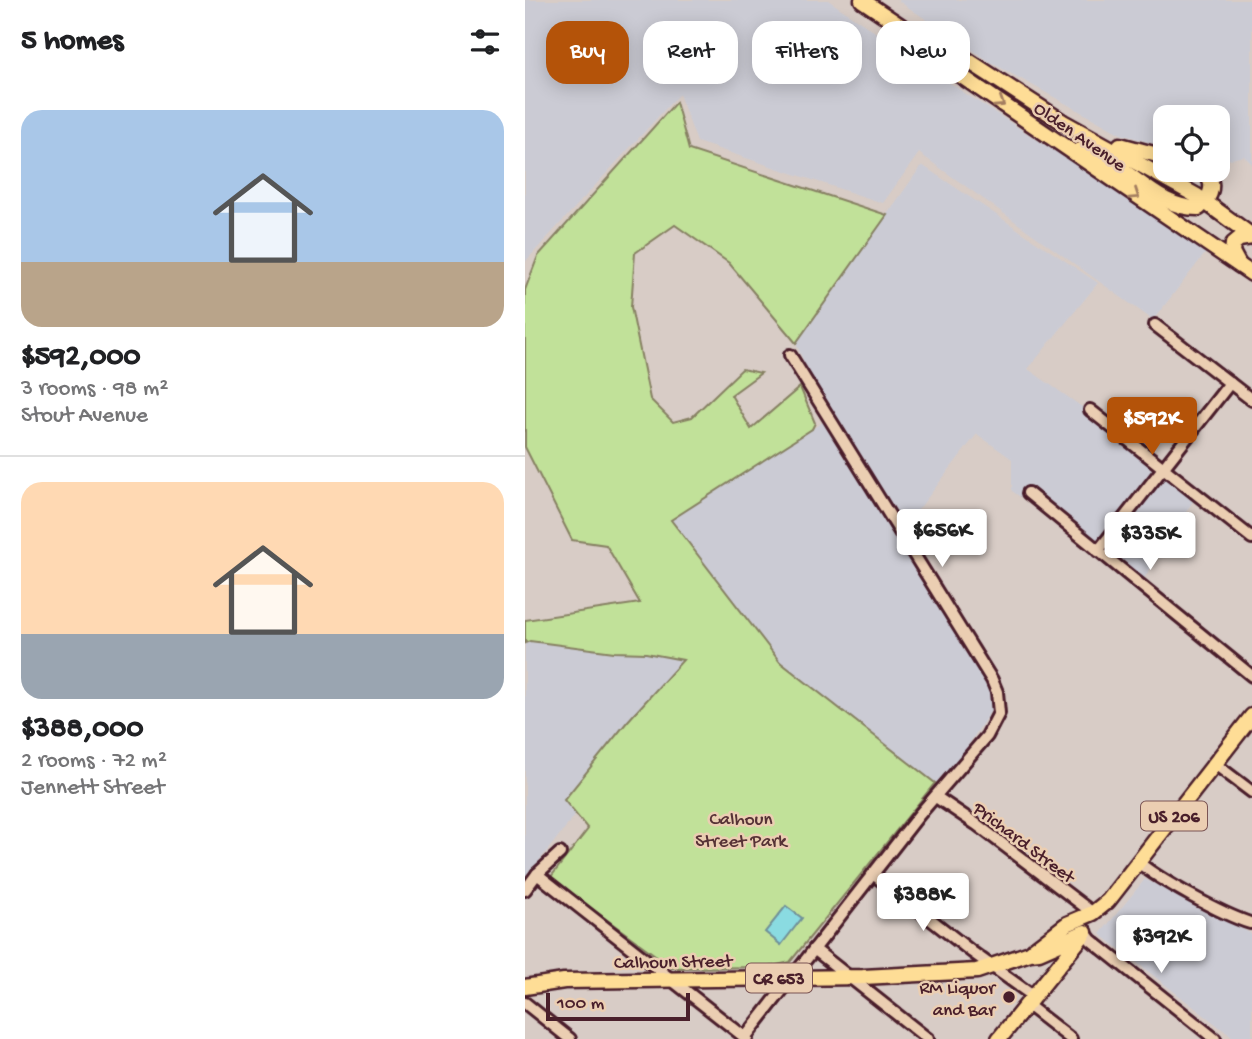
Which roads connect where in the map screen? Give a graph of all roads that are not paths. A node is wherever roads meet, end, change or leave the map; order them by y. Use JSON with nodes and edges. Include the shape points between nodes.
{"nodes":[{"id":1,"x":862,"y":0,"type":"edge"},
{"id":2,"x":893,"y":21,"type":"edge"},
{"id":3,"x":970,"y":61,"type":"edge"},
{"id":4,"x":970,"y":82,"type":"edge"},
{"id":5,"x":1047,"y":134,"type":"junction"},
{"id":6,"x":1088,"y":135,"type":"junction"},
{"id":7,"x":1153,"y":154,"type":"edge"},
{"id":8,"x":1212,"y":182,"type":"edge"},
{"id":9,"x":1206,"y":202,"type":"junction"},
{"id":10,"x":1252,"y":236,"type":"edge"},
{"id":11,"x":1239,"y":265,"type":"junction"},
{"id":12,"x":1252,"y":274,"type":"edge"},
{"id":13,"x":1155,"y":325,"type":"dead end"},
{"id":14,"x":790,"y":355,"type":"dead end"},
{"id":15,"x":1230,"y":383,"type":"junction"},
{"id":16,"x":1252,"y":400,"type":"edge"},
{"id":17,"x":1090,"y":410,"type":"dead end"},
{"id":18,"x":1163,"y":468,"type":"junction"},
{"id":19,"x":1028,"y":493,"type":"dead end"},
{"id":20,"x":1252,"y":538,"type":"edge"},
{"id":21,"x":1098,"y":551,"type":"junction"},
{"id":22,"x":1252,"y":676,"type":"edge"},
{"id":23,"x":1252,"y":716,"type":"edge"},
{"id":24,"x":1215,"y":764,"type":"junction"},
{"id":25,"x":1252,"y":792,"type":"edge"},
{"id":26,"x":936,"y":797,"type":"junction"},
{"id":27,"x":560,"y":853,"type":"dead end"},
{"id":28,"x":1138,"y":862,"type":"junction"},
{"id":29,"x":537,"y":874,"type":"junction"},
{"id":30,"x":873,"y":874,"type":"junction"},
{"id":31,"x":525,"y":890,"type":"edge"},
{"id":32,"x":1093,"y":913,"type":"junction"},
{"id":33,"x":1250,"y":923,"type":"edge"},
{"id":34,"x":1085,"y":932,"type":"junction"},
{"id":35,"x":814,"y":949,"type":"junction"},
{"id":36,"x":1030,"y":953,"type":"junction"},
{"id":37,"x":992,"y":967,"type":"junction"},
{"id":38,"x":847,"y":977,"type":"junction"},
{"id":39,"x":671,"y":978,"type":"junction"},
{"id":40,"x":790,"y":978,"type":"junction"},
{"id":41,"x":525,"y":987,"type":"edge"},
{"id":42,"x":1030,"y":1000,"type":"junction"},
{"id":43,"x":525,"y":1003,"type":"edge"},
{"id":44,"x":745,"y":1038,"type":"edge"},
{"id":45,"x":570,"y":1039,"type":"edge"},
{"id":46,"x":928,"y":1039,"type":"edge"},
{"id":47,"x":999,"y":1039,"type":"edge"},
{"id":48,"x":1071,"y":1039,"type":"edge"},
{"id":49,"x":1215,"y":1039,"type":"edge"}],
"edges":[{"from":1,"to":2,"type":"main road","name":"Olden Avenue"},
{"from":3,"to":6,"type":"main road","name":"Olden Avenue"},
{"from":4,"to":5,"type":"main road","name":"Olden Avenue","one_way":true},
{"from":5,"to":9,"type":"main road","via":[[1116,166],[1165,200],[1199,208]]},
{"from":5,"to":11,"type":"main road","name":"Olden Avenue","one_way":true},
{"from":6,"to":7,"type":"main road"},
{"from":6,"to":9,"type":"main road","name":"Olden Avenue"},
{"from":8,"to":9,"type":"main road"},
{"from":9,"to":10,"type":"main road","name":"Olden Avenue"},
{"from":10,"to":11,"type":"main road","via":[[1233,244]]},
{"from":11,"to":12,"type":"main road","name":"Olden Avenue"},
{"from":13,"to":15,"type":"street"},
{"from":14,"to":26,"type":"street","via":[[997,692],[999,713],[994,724]]},
{"from":15,"to":16,"type":"street"},
{"from":15,"to":18,"type":"street"},
{"from":17,"to":18,"type":"street"},
{"from":18,"to":20,"type":"street"},
{"from":18,"to":21,"type":"street"},
{"from":19,"to":21,"type":"street"},
{"from":21,"to":22,"type":"street"},
{"from":23,"to":24,"type":"main road","number":"US 206"},
{"from":24,"to":25,"type":"street"},
{"from":24,"to":28,"type":"main road","number":"US 206"},
{"from":26,"to":30,"type":"street"},
{"from":26,"to":32,"type":"street","name":"Prichard Street"},
{"from":27,"to":29,"type":"street"},
{"from":28,"to":32,"type":"main road","number":"US 206"},
{"from":28,"to":33,"type":"street"},
{"from":29,"to":31,"type":"street"},
{"from":29,"to":39,"type":"street"},
{"from":30,"to":35,"type":"street"},
{"from":30,"to":37,"type":"street"},
{"from":32,"to":34,"type":"main road","number":"US 206"},
{"from":32,"to":36,"type":"main road","name":"Calhoun Street","number":"CR 653","via":[[1075,919]]},
{"from":34,"to":36,"type":"main road","name":"Calhoun Street","number":"CR 653"},
{"from":34,"to":42,"type":"main road","number":"US 206"},
{"from":34,"to":49,"type":"street"},
{"from":35,"to":38,"type":"street"},
{"from":35,"to":40,"type":"street"},
{"from":36,"to":37,"type":"main road","name":"Calhoun Street","number":"CR 653"},
{"from":37,"to":38,"type":"main road","name":"Calhoun Street","number":"CR 653"},
{"from":37,"to":42,"type":"street"},
{"from":38,"to":40,"type":"main road","name":"Calhoun Street","number":"CR 653"},
{"from":38,"to":46,"type":"street"},
{"from":39,"to":40,"type":"main road","name":"Calhoun Street","number":"CR 653"},
{"from":39,"to":41,"type":"main road","name":"Calhoun Street","number":"CR 653","via":[[564,981]]},
{"from":39,"to":44,"type":"street"},
{"from":40,"to":44,"type":"street"},
{"from":42,"to":47,"type":"main road","number":"US 206"},
{"from":42,"to":48,"type":"street"},
{"from":43,"to":45,"type":"street"}]}
